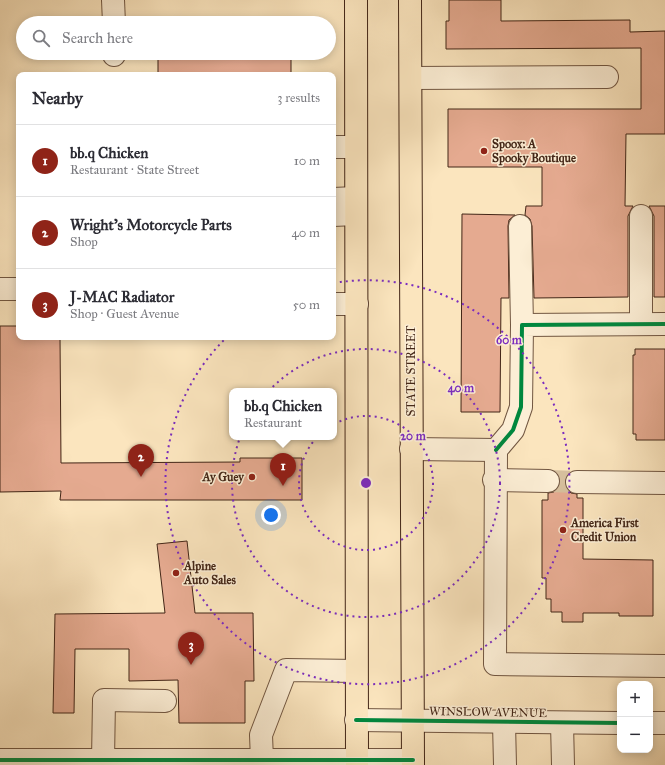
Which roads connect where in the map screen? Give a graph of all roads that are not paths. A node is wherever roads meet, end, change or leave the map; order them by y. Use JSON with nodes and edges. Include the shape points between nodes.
{"nodes":[{"id":1,"x":113,"y":0,"type":"edge"},
{"id":2,"x":356,"y":0,"type":"edge"},
{"id":3,"x":410,"y":0,"type":"edge"},
{"id":4,"x":114,"y":16,"type":"edge"},
{"id":5,"x":607,"y":77,"type":"dead end"},
{"id":6,"x":411,"y":78,"type":"junction"},
{"id":7,"x":336,"y":147,"type":"edge"},
{"id":8,"x":356,"y":147,"type":"junction"},
{"id":9,"x":336,"y":200,"type":"edge"},
{"id":10,"x":356,"y":206,"type":"junction"},
{"id":11,"x":336,"y":214,"type":"edge"},
{"id":12,"x":641,"y":216,"type":"dead end"},
{"id":13,"x":520,"y":226,"type":"dead end"},
{"id":14,"x":0,"y":289,"type":"edge"},
{"id":15,"x":16,"y":289,"type":"edge"},
{"id":16,"x":336,"y":304,"type":"edge"},
{"id":17,"x":357,"y":304,"type":"junction"},
{"id":18,"x":641,"y":324,"type":"junction"},
{"id":19,"x":665,"y":324,"type":"edge"},
{"id":20,"x":522,"y":325,"type":"junction"},
{"id":21,"x":411,"y":449,"type":"junction"},
{"id":22,"x":496,"y":450,"type":"junction"},
{"id":23,"x":494,"y":480,"type":"junction"},
{"id":24,"x":548,"y":481,"type":"tunnel mouth"},
{"id":25,"x":577,"y":482,"type":"tunnel mouth"},
{"id":26,"x":665,"y":483,"type":"edge"},
{"id":27,"x":665,"y":666,"type":"edge"},
{"id":28,"x":356,"y":671,"type":"junction"},
{"id":29,"x":165,"y":701,"type":"dead end"},
{"id":30,"x":356,"y":720,"type":"junction"},
{"id":31,"x":412,"y":720,"type":"junction"},
{"id":32,"x":504,"y":723,"type":"junction"},
{"id":33,"x":562,"y":723,"type":"junction"},
{"id":34,"x":617,"y":723,"type":"edge"},
{"id":35,"x":653,"y":723,"type":"edge"},
{"id":36,"x":665,"y":723,"type":"edge"},
{"id":37,"x":0,"y":760,"type":"edge"},
{"id":38,"x":262,"y":760,"type":"junction"},
{"id":39,"x":90,"y":761,"type":"edge"},
{"id":40,"x":26,"y":762,"type":"edge"},
{"id":41,"x":357,"y":763,"type":"edge"},
{"id":42,"x":413,"y":763,"type":"edge"},
{"id":43,"x":505,"y":765,"type":"edge"},
{"id":44,"x":563,"y":765,"type":"edge"}],
"edges":[{"from":1,"to":4,"type":"street"},
{"from":2,"to":8,"type":"main road"},
{"from":3,"to":6,"type":"main road","name":"STATE STREET"},
{"from":5,"to":6,"type":"street"},
{"from":6,"to":21,"type":"main road","name":"STATE STREET"},
{"from":7,"to":8,"type":"street"},
{"from":8,"to":10,"type":"main road"},
{"from":9,"to":10,"type":"street"},
{"from":10,"to":11,"type":"street"},
{"from":10,"to":17,"type":"main road"},
{"from":12,"to":18,"type":"street"},
{"from":13,"to":20,"type":"street"},
{"from":14,"to":15,"type":"street"},
{"from":16,"to":17,"type":"street"},
{"from":17,"to":28,"type":"main road"},
{"from":18,"to":19,"type":"street"},
{"from":18,"to":20,"type":"street"},
{"from":20,"to":22,"type":"street","via":[[521,406],[513,430]]},
{"from":21,"to":22,"type":"street"},
{"from":21,"to":31,"type":"main road","name":"STATE STREET"},
{"from":22,"to":23,"type":"street"},
{"from":23,"to":24,"type":"street"},
{"from":23,"to":27,"type":"street","via":[[495,664]]},
{"from":25,"to":26,"type":"street"},
{"from":28,"to":30,"type":"main road"},
{"from":28,"to":38,"type":"street","via":[[286,670],[262,735]]},
{"from":29,"to":39,"type":"street","via":[[104,700]]},
{"from":30,"to":31,"type":"street","name":"WINSLOW AVENUE"},
{"from":30,"to":41,"type":"main road"},
{"from":31,"to":32,"type":"street","name":"WINSLOW AVENUE"},
{"from":31,"to":42,"type":"main road","name":"STATE STREET"},
{"from":32,"to":33,"type":"street","name":"WINSLOW AVENUE"},
{"from":32,"to":43,"type":"street"},
{"from":33,"to":34,"type":"street","name":"WINSLOW AVENUE"},
{"from":33,"to":44,"type":"street"},
{"from":35,"to":36,"type":"street"},
{"from":37,"to":40,"type":"street"},
{"from":38,"to":39,"type":"street"},
{"from":38,"to":41,"type":"street"},
{"from":39,"to":40,"type":"street"},
{"from":41,"to":42,"type":"street"}]}
